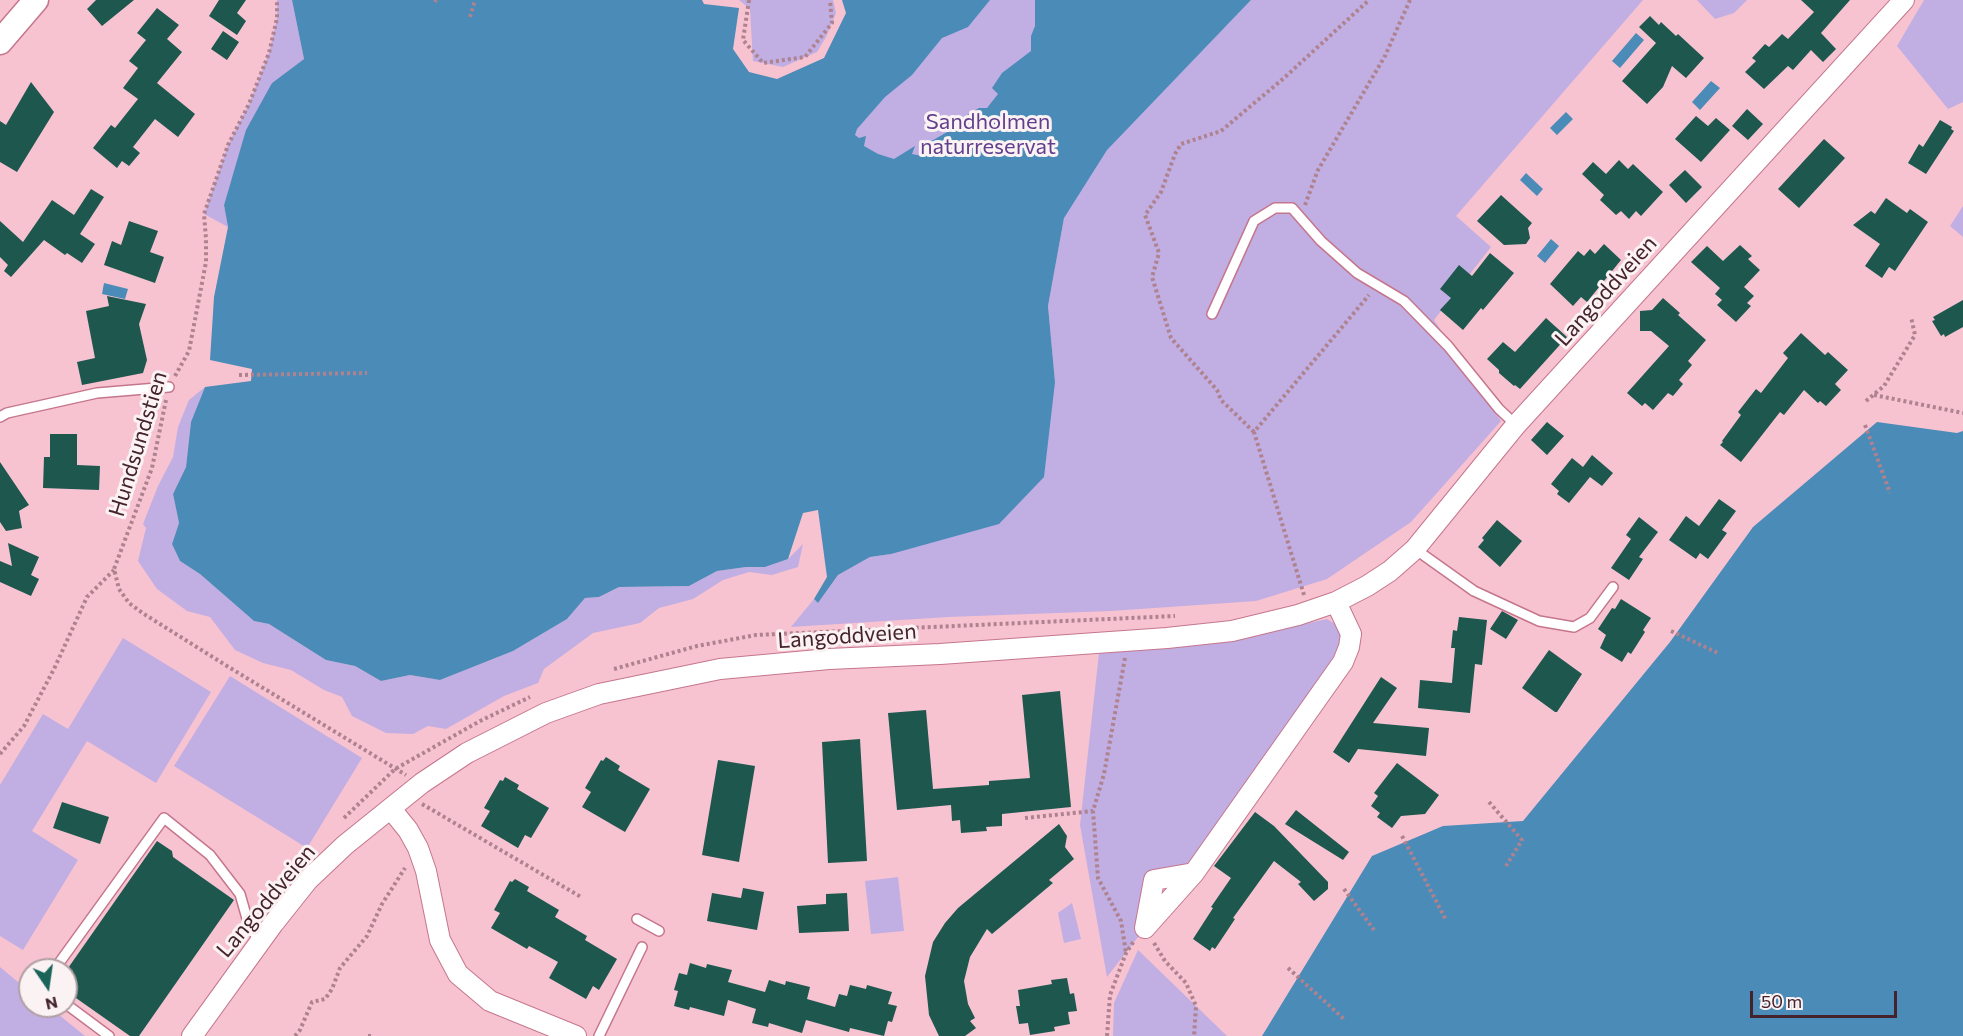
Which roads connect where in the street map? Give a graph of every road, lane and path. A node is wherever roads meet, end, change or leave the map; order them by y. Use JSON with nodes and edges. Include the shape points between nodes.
{"nodes":[{"id":1,"x":36,"y":0,"type":"edge"},
{"id":2,"x":277,"y":0,"type":"edge"},
{"id":3,"x":475,"y":0,"type":"edge"},
{"id":4,"x":748,"y":0,"type":"edge"},
{"id":5,"x":830,"y":0,"type":"edge"},
{"id":6,"x":1368,"y":0,"type":"edge"},
{"id":7,"x":1410,"y":0,"type":"edge"},
{"id":8,"x":1904,"y":0,"type":"edge"},
{"id":9,"x":470,"y":17,"type":"dead end"},
{"id":10,"x":0,"y":42,"type":"edge"},
{"id":11,"x":1301,"y":217,"type":"junction"},
{"id":12,"x":1377,"y":285,"type":"junction"},
{"id":13,"x":1212,"y":314,"type":"dead end"},
{"id":14,"x":1911,"y":317,"type":"dead end"},
{"id":15,"x":366,"y":373,"type":"dead end"},
{"id":16,"x":239,"y":375,"type":"dead end"},
{"id":17,"x":169,"y":387,"type":"junction"},
{"id":18,"x":1874,"y":395,"type":"junction"},
{"id":19,"x":1866,"y":401,"type":"dead end"},
{"id":20,"x":1963,"y":413,"type":"edge"},
{"id":21,"x":0,"y":417,"type":"edge"},
{"id":22,"x":1516,"y":425,"type":"junction"},
{"id":23,"x":1865,"y":425,"type":"dead end"},
{"id":24,"x":1254,"y":432,"type":"junction"},
{"id":25,"x":1890,"y":493,"type":"dead end"},
{"id":26,"x":1415,"y":549,"type":"junction"},
{"id":27,"x":114,"y":569,"type":"junction"},
{"id":28,"x":1613,"y":586,"type":"dead end"},
{"id":29,"x":1315,"y":592,"type":"dead end"},
{"id":30,"x":1305,"y":597,"type":"junction"},
{"id":31,"x":1295,"y":601,"type":"dead end"},
{"id":32,"x":1336,"y":602,"type":"junction"},
{"id":33,"x":1177,"y":616,"type":"dead end"},
{"id":34,"x":1118,"y":618,"type":"dead end"},
{"id":35,"x":1671,"y":631,"type":"dead end"},
{"id":36,"x":1116,"y":642,"type":"junction"},
{"id":37,"x":1718,"y":653,"type":"dead end"},
{"id":38,"x":0,"y":754,"type":"edge"},
{"id":39,"x":422,"y":783,"type":"junction"},
{"id":40,"x":1489,"y":802,"type":"dead end"},
{"id":41,"x":422,"y":804,"type":"dead end"},
{"id":42,"x":391,"y":809,"type":"junction"},
{"id":43,"x":1093,"y":811,"type":"junction"},
{"id":44,"x":1024,"y":818,"type":"dead end"},
{"id":45,"x":1402,"y":836,"type":"dead end"},
{"id":46,"x":421,"y":856,"type":"junction"},
{"id":47,"x":1506,"y":866,"type":"dead end"},
{"id":48,"x":1344,"y":889,"type":"dead end"},
{"id":49,"x":581,"y":897,"type":"dead end"},
{"id":50,"x":637,"y":919,"type":"dead end"},
{"id":51,"x":1446,"y":920,"type":"dead end"},
{"id":52,"x":1146,"y":928,"type":"junction"},
{"id":53,"x":1374,"y":930,"type":"dead end"},
{"id":54,"x":659,"y":932,"type":"dead end"},
{"id":55,"x":261,"y":940,"type":"junction"},
{"id":56,"x":642,"y":947,"type":"dead end"},
{"id":57,"x":1126,"y":953,"type":"junction"},
{"id":58,"x":63,"y":958,"type":"edge"},
{"id":59,"x":1288,"y":968,"type":"dead end"},
{"id":60,"x":78,"y":1013,"type":"edge"},
{"id":61,"x":1344,"y":1019,"type":"dead end"},
{"id":62,"x":109,"y":1036,"type":"edge"},
{"id":63,"x":192,"y":1036,"type":"edge"},
{"id":64,"x":295,"y":1036,"type":"edge"},
{"id":65,"x":576,"y":1036,"type":"edge"},
{"id":66,"x":599,"y":1036,"type":"edge"},
{"id":67,"x":1107,"y":1036,"type":"edge"},
{"id":68,"x":1194,"y":1036,"type":"edge"}],
"edges":[{"from":1,"to":10,"type":"street"},
{"from":2,"to":17,"type":"path","name":"Hundsundstien","via":[[269,53],[228,145],[204,214],[206,262],[189,351]]},
{"from":3,"to":9,"type":"path"},
{"from":4,"to":5,"type":"path","via":[[743,40],[763,63],[805,57],[832,23]]},
{"from":6,"to":24,"type":"path","via":[[1221,131],[1181,144],[1161,192],[1145,215],[1159,253],[1152,277],[1171,338],[1217,390],[1221,400]]},
{"from":7,"to":11,"type":"path","via":[[1385,56],[1318,170]]},
{"from":8,"to":22,"type":"street","name":"Langoddveien"},
{"from":11,"to":12,"type":"lane","via":[[1321,241]]},
{"from":11,"to":13,"type":"lane","via":[[1292,208],[1275,208],[1254,221]]},
{"from":12,"to":22,"type":"lane","via":[[1404,301]]},
{"from":12,"to":24,"type":"path"},
{"from":14,"to":18,"type":"path","via":[[1915,335],[1884,386]]},
{"from":15,"to":16,"type":"path"},
{"from":17,"to":21,"type":"lane","via":[[97,393]]},
{"from":17,"to":27,"type":"path","name":"Hundsundstien","via":[[152,468]]},
{"from":18,"to":19,"type":"path"},
{"from":18,"to":20,"type":"path"},
{"from":22,"to":26,"type":"street","name":"Langoddveien"},
{"from":23,"to":25,"type":"path"},
{"from":24,"to":30,"type":"path"},
{"from":26,"to":28,"type":"lane","via":[[1474,591],[1539,621],[1574,627],[1590,618]]},
{"from":26,"to":32,"type":"street","name":"Langoddveien","via":[[1390,571]]},
{"from":27,"to":38,"type":"path","via":[[87,597],[24,726]]},
{"from":27,"to":39,"type":"path","via":[[119,589],[129,603]]},
{"from":29,"to":30,"type":"path"},
{"from":30,"to":31,"type":"path"},
{"from":32,"to":36,"type":"street","name":"Langoddveien","via":[[1232,631]]},
{"from":32,"to":52,"type":"street","via":[[1351,634],[1343,662],[1194,873],[1154,880]]},
{"from":33,"to":34,"type":"path"},
{"from":35,"to":37,"type":"path"},
{"from":36,"to":39,"type":"street","name":"Langoddveien","via":[[829,659],[678,677],[599,694],[546,713],[467,753]]},
{"from":36,"to":43,"type":"path","via":[[1126,659]]},
{"from":39,"to":42,"type":"street","name":"Langoddveien"},
{"from":40,"to":47,"type":"path","via":[[1522,840]]},
{"from":41,"to":49,"type":"path"},
{"from":42,"to":46,"type":"street","via":[[408,830]]},
{"from":42,"to":55,"type":"street","name":"Langoddveien","via":[[308,880]]},
{"from":43,"to":44,"type":"path"},
{"from":43,"to":57,"type":"path","via":[[1098,878],[1121,921]]},
{"from":45,"to":51,"type":"path"},
{"from":46,"to":64,"type":"path","via":[[402,870],[367,936],[340,968],[325,999],[312,1002]]},
{"from":46,"to":65,"type":"street","via":[[440,940],[458,974],[490,1001]]},
{"from":48,"to":53,"type":"path"},
{"from":50,"to":54,"type":"lane"},
{"from":52,"to":57,"type":"path"},
{"from":52,"to":68,"type":"path","via":[[1193,998]]},
{"from":55,"to":58,"type":"lane","via":[[250,929],[240,894],[210,855],[164,818]]},
{"from":55,"to":63,"type":"street","name":"Langoddveien"},
{"from":56,"to":66,"type":"lane"},
{"from":57,"to":67,"type":"path","via":[[1110,994]]},
{"from":59,"to":61,"type":"path"},
{"from":60,"to":62,"type":"lane"}]}
